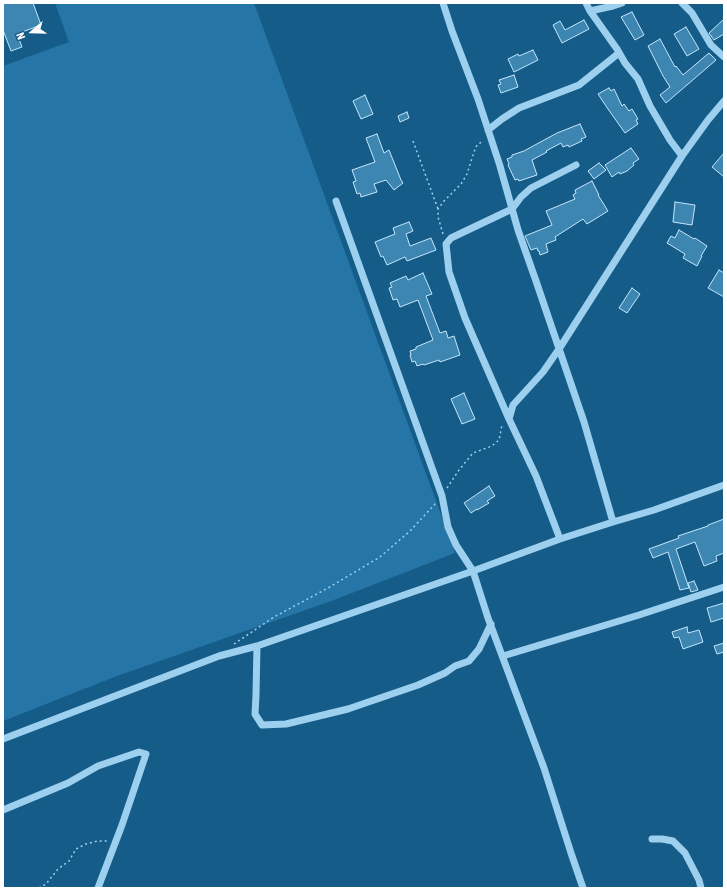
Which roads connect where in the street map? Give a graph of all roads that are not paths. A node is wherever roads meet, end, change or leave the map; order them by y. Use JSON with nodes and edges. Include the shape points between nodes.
{"nodes":[{"id":1,"x":443,"y":3,"type":"edge"},
{"id":2,"x":586,"y":3,"type":"edge"},
{"id":3,"x":622,"y":3,"type":"edge"},
{"id":4,"x":682,"y":3,"type":"edge"},
{"id":5,"x":590,"y":11,"type":"junction"},
{"id":6,"x":619,"y":53,"type":"junction"},
{"id":7,"x":724,"y":57,"type":"edge"},
{"id":8,"x":724,"y":101,"type":"edge"},
{"id":9,"x":488,"y":130,"type":"junction"},
{"id":10,"x":682,"y":156,"type":"junction"},
{"id":11,"x":576,"y":165,"type":"dead end"},
{"id":12,"x":336,"y":200,"type":"dead end"},
{"id":13,"x":512,"y":209,"type":"junction"},
{"id":14,"x":559,"y":349,"type":"junction"},
{"id":15,"x":508,"y":419,"type":"junction"},
{"id":16,"x":724,"y":485,"type":"edge"},
{"id":17,"x":613,"y":522,"type":"junction"},
{"id":18,"x":560,"y":539,"type":"junction"},
{"id":19,"x":473,"y":571,"type":"junction"},
{"id":20,"x":724,"y":587,"type":"edge"},
{"id":21,"x":491,"y":624,"type":"junction"},
{"id":22,"x":257,"y":646,"type":"junction"},
{"id":23,"x":503,"y":656,"type":"junction"},
{"id":24,"x":3,"y":739,"type":"edge"},
{"id":25,"x":3,"y":810,"type":"edge"},
{"id":26,"x":652,"y":839,"type":"dead end"},
{"id":27,"x":98,"y":888,"type":"edge"},
{"id":28,"x":583,"y":888,"type":"edge"},
{"id":29,"x":701,"y":888,"type":"edge"}],
"edges":[{"from":1,"to":9,"type":"street"},
{"from":2,"to":5,"type":"street"},
{"from":3,"to":5,"type":"street"},
{"from":4,"to":7,"type":"street","via":[[692,13],[711,45]]},
{"from":5,"to":6,"type":"street"},
{"from":6,"to":9,"type":"street","via":[[579,85],[519,108]]},
{"from":6,"to":10,"type":"street","via":[[638,79],[650,106]]},
{"from":8,"to":10,"type":"street"},
{"from":9,"to":13,"type":"street"},
{"from":10,"to":14,"type":"street"},
{"from":11,"to":13,"type":"street","via":[[532,188]]},
{"from":12,"to":19,"type":"street","via":[[442,496],[448,527]]},
{"from":13,"to":14,"type":"street"},
{"from":13,"to":15,"type":"street","via":[[450,238],[446,244],[449,272],[465,318]]},
{"from":14,"to":15,"type":"street","via":[[543,372],[512,405]]},
{"from":14,"to":17,"type":"street","via":[[584,422]]},
{"from":15,"to":18,"type":"street","via":[[536,476]]},
{"from":16,"to":17,"type":"street"},
{"from":17,"to":18,"type":"street"},
{"from":18,"to":19,"type":"street"},
{"from":19,"to":21,"type":"street"},
{"from":19,"to":22,"type":"street"},
{"from":20,"to":23,"type":"street"},
{"from":21,"to":22,"type":"street","via":[[479,649],[469,661],[454,666],[445,673],[348,709],[286,724],[262,725],[255,714]]},
{"from":21,"to":23,"type":"street"},
{"from":22,"to":24,"type":"street","via":[[219,656]]},
{"from":23,"to":28,"type":"street","via":[[544,768]]},
{"from":25,"to":27,"type":"street","via":[[68,783],[98,766],[139,752],[146,754]]},
{"from":26,"to":29,"type":"street","via":[[673,841],[685,853]]}]}
